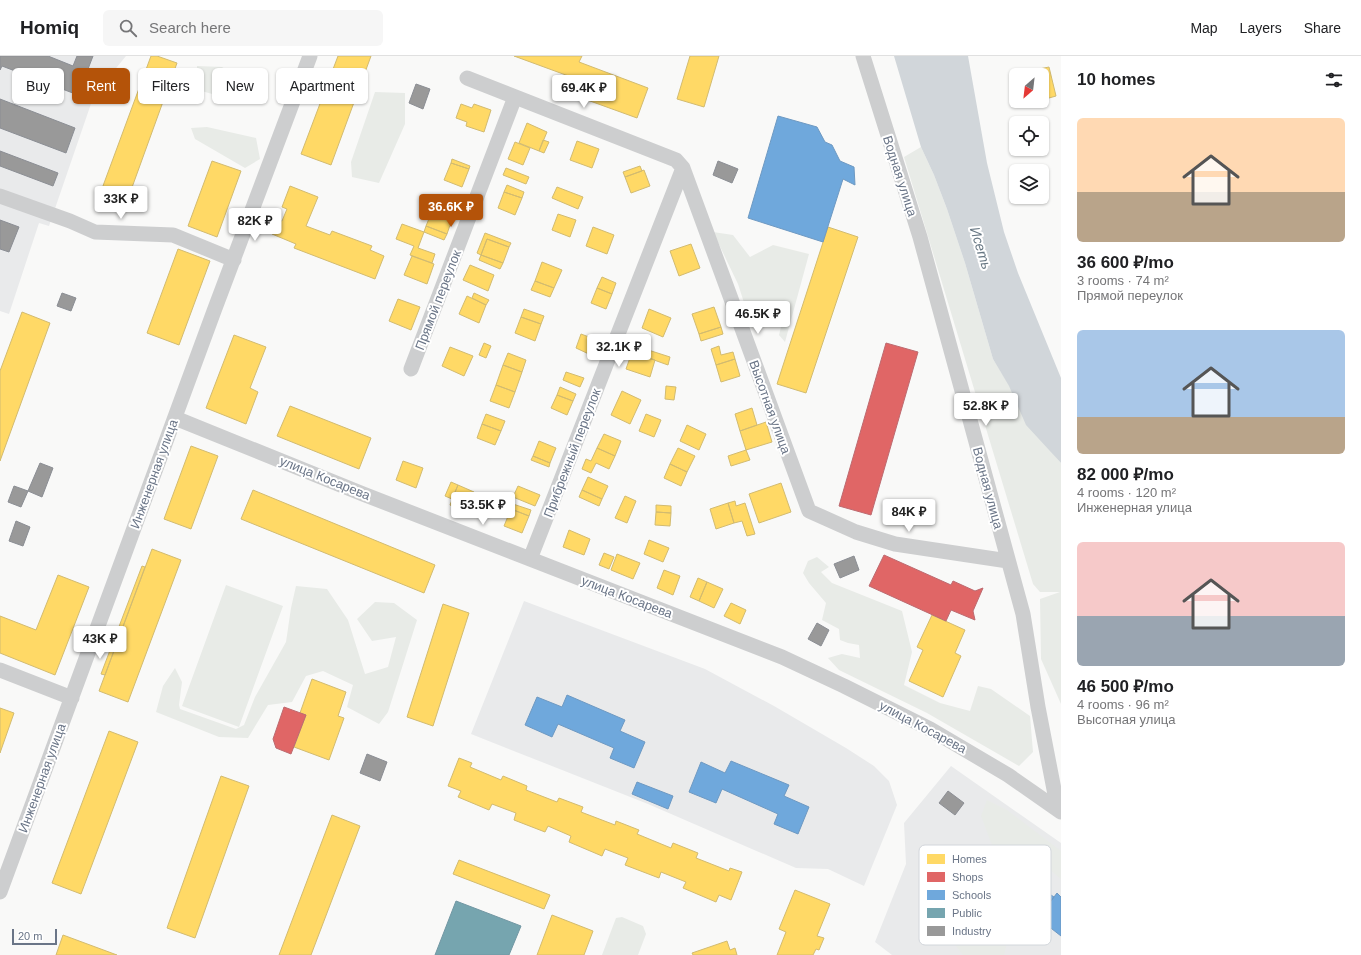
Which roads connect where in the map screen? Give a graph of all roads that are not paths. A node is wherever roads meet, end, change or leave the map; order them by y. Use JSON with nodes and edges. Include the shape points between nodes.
{"nodes":[{"id":1,"x":310,"y":56,"type":"edge"},
{"id":2,"x":863,"y":56,"type":"edge"},
{"id":3,"x":467,"y":78,"type":"dead end"},
{"id":4,"x":516,"y":97,"type":"junction"},
{"id":5,"x":683,"y":168,"type":"junction"},
{"id":6,"x":0,"y":196,"type":"edge"},
{"id":7,"x":234,"y":260,"type":"junction"},
{"id":8,"x":411,"y":369,"type":"dead end"},
{"id":9,"x":174,"y":418,"type":"junction"},
{"id":10,"x":530,"y":559,"type":"junction"},
{"id":11,"x":1008,"y":561,"type":"junction"},
{"id":12,"x":0,"y":670,"type":"edge"},
{"id":13,"x":72,"y":698,"type":"junction"},
{"id":14,"x":1060,"y":811,"type":"edge"},
{"id":15,"x":0,"y":892,"type":"edge"}],
"edges":[{"from":1,"to":7,"type":"street","name":"Инженерная улица"},
{"from":2,"to":11,"type":"street","name":"Водная улица","via":[[920,237]]},
{"from":3,"to":4,"type":"street"},
{"from":4,"to":5,"type":"street","via":[[676,160]]},
{"from":4,"to":8,"type":"street","name":"Прямой переулок"},
{"from":5,"to":10,"type":"street","name":"Прибрежный переулок"},
{"from":5,"to":11,"type":"street","name":"Высотная улица","via":[[809,511],[856,532],[895,544]]},
{"from":6,"to":7,"type":"street","via":[[95,232],[173,235]]},
{"from":7,"to":9,"type":"street","name":"Инженерная улица"},
{"from":9,"to":10,"type":"street","name":"улица Косарева"},
{"from":9,"to":13,"type":"street","name":"Инженерная улица"},
{"from":10,"to":14,"type":"street","name":"улица Косарева","via":[[782,657],[844,686],[941,735],[1008,775]]},
{"from":11,"to":14,"type":"street","name":"Водная улица","via":[[1023,614],[1038,707]]},
{"from":12,"to":13,"type":"street"},
{"from":13,"to":15,"type":"street","name":"Инженерная улица"}]}
